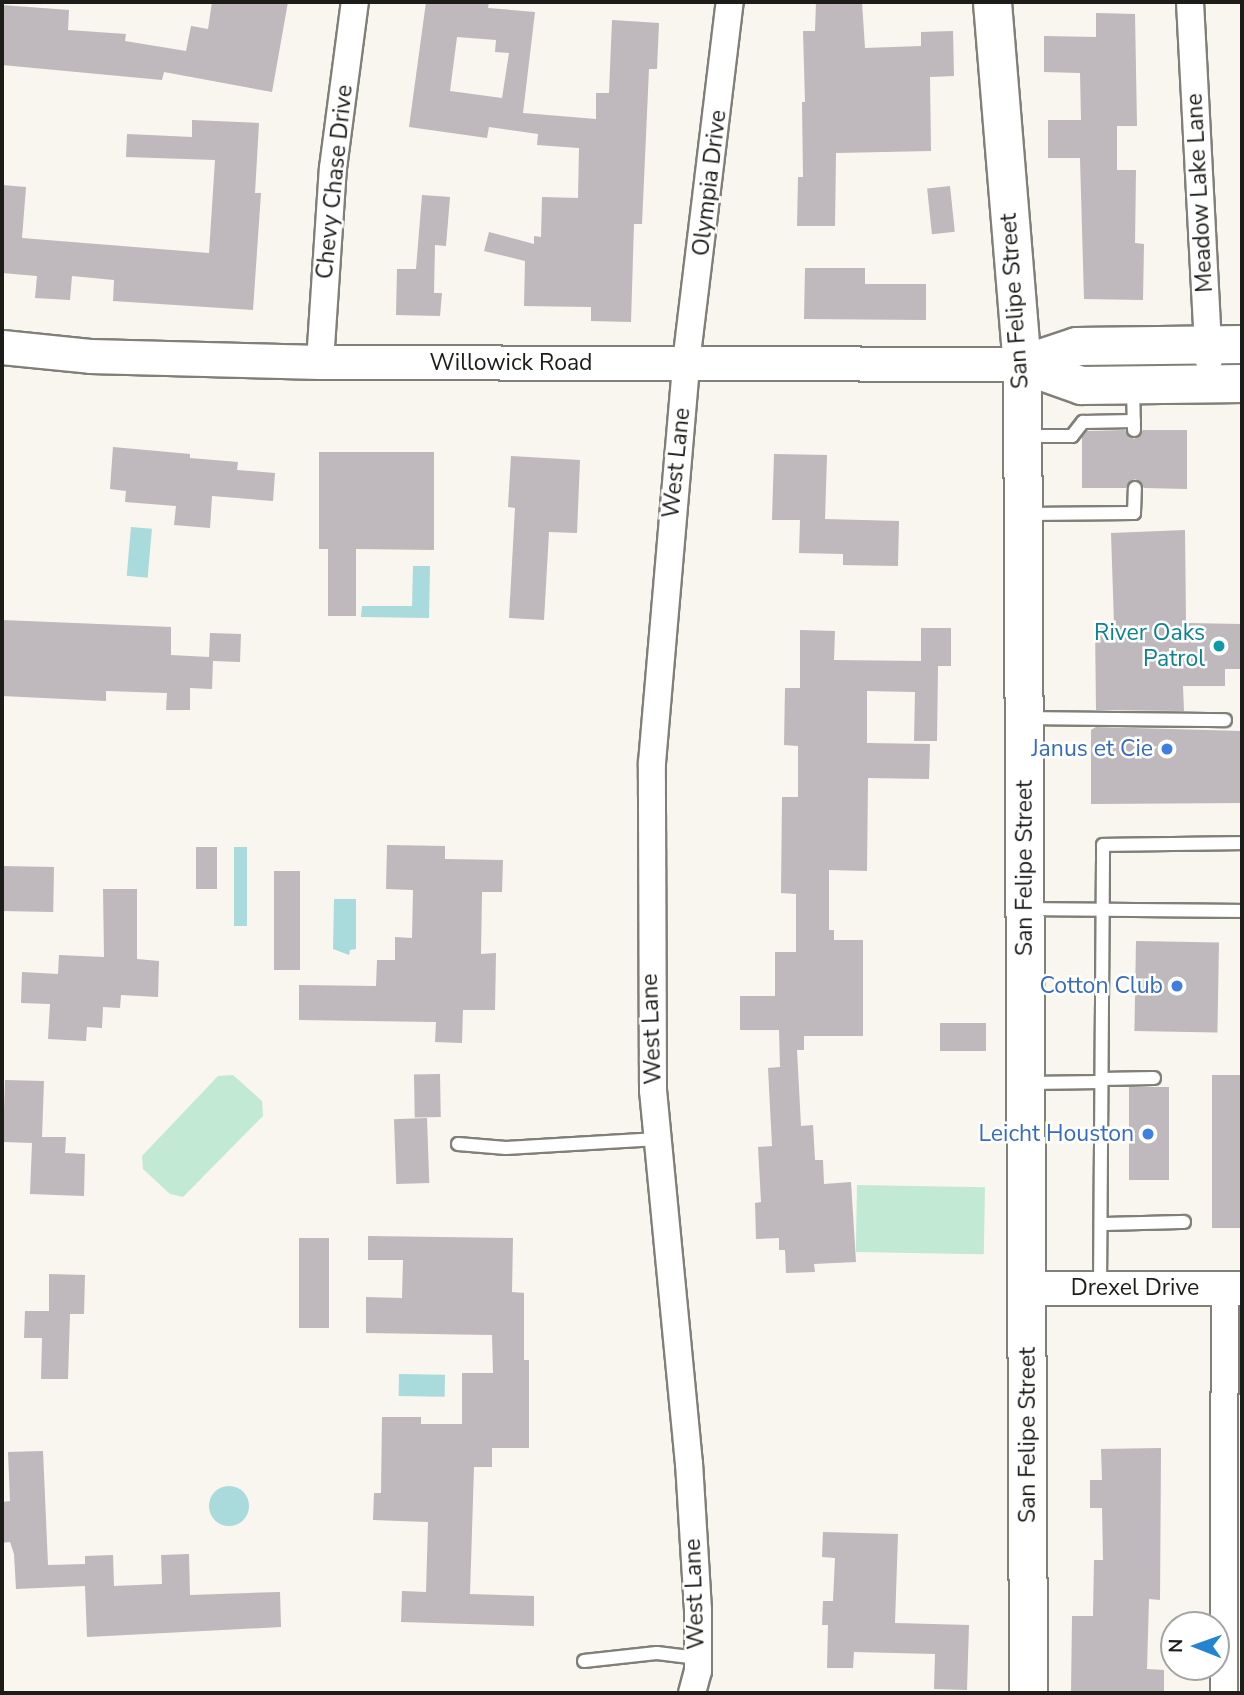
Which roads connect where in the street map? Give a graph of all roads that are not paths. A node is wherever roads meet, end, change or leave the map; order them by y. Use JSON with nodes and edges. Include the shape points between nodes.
{"nodes":[{"id":1,"x":355,"y":2,"type":"edge"},
{"id":2,"x":730,"y":2,"type":"edge"},
{"id":3,"x":992,"y":2,"type":"edge"},
{"id":4,"x":1190,"y":2,"type":"edge"},
{"id":5,"x":1225,"y":344,"type":"edge"},
{"id":6,"x":2,"y":347,"type":"edge"},
{"id":7,"x":320,"y":362,"type":"junction"},
{"id":8,"x":686,"y":363,"type":"junction"},
{"id":9,"x":1022,"y":364,"type":"junction"},
{"id":10,"x":1226,"y":384,"type":"edge"},
{"id":11,"x":1133,"y":385,"type":"junction"},
{"id":12,"x":1022,"y":436,"type":"junction"},
{"id":13,"x":1135,"y":488,"type":"dead end"},
{"id":14,"x":1022,"y":514,"type":"junction"},
{"id":15,"x":1024,"y":718,"type":"junction"},
{"id":16,"x":1224,"y":720,"type":"dead end"},
{"id":17,"x":1242,"y":843,"type":"edge"},
{"id":18,"x":1026,"y":909,"type":"junction"},
{"id":19,"x":1102,"y":909,"type":"junction"},
{"id":20,"x":1242,"y":911,"type":"edge"},
{"id":21,"x":1154,"y":1078,"type":"dead end"},
{"id":22,"x":1101,"y":1081,"type":"junction"},
{"id":23,"x":1027,"y":1083,"type":"junction"},
{"id":24,"x":658,"y":1139,"type":"junction"},
{"id":25,"x":458,"y":1144,"type":"dead end"},
{"id":26,"x":1184,"y":1223,"type":"dead end"},
{"id":27,"x":1101,"y":1224,"type":"junction"},
{"id":28,"x":1029,"y":1288,"type":"junction"},
{"id":29,"x":1100,"y":1288,"type":"junction"},
{"id":30,"x":1234,"y":1288,"type":"edge"},
{"id":31,"x":698,"y":1658,"type":"junction"},
{"id":32,"x":584,"y":1661,"type":"dead end"},
{"id":33,"x":695,"y":1692,"type":"edge"},
{"id":34,"x":1028,"y":1693,"type":"edge"},
{"id":35,"x":1224,"y":1693,"type":"edge"}],
"edges":[{"from":1,"to":7,"type":"street","name":"Chevy Chase Drive","via":[[332,168]]},
{"from":2,"to":8,"type":"street","name":"Olympia Drive"},
{"from":3,"to":9,"type":"main road","name":"San Felipe Street"},
{"from":4,"to":5,"type":"street","name":"Meadow Lake Lane"},
{"from":5,"to":9,"type":"main road","name":"Willowick Road","via":[[1076,346]]},
{"from":5,"to":10,"type":"street","name":"Meadow Lake Lane"},
{"from":6,"to":7,"type":"street","name":"Willowick Road","via":[[90,356]]},
{"from":7,"to":8,"type":"street","name":"Willowick Road"},
{"from":8,"to":9,"type":"street","name":"Willowick Road"},
{"from":8,"to":24,"type":"street","name":"West Lane","via":[[652,763],[649,924]]},
{"from":9,"to":11,"type":"main road","name":"Willowick Road","via":[[1081,385]]},
{"from":9,"to":12,"type":"main road","name":"San Felipe Street"},
{"from":10,"to":11,"type":"main road","name":"Willowick Road"},
{"from":11,"to":12,"type":"lane","via":[[1134,426],[1083,422],[1072,436]]},
{"from":12,"to":14,"type":"main road","name":"San Felipe Street"},
{"from":13,"to":14,"type":"lane","via":[[1134,513]]},
{"from":14,"to":15,"type":"main road","name":"San Felipe Street"},
{"from":15,"to":16,"type":"lane"},
{"from":15,"to":18,"type":"main road","name":"San Felipe Street"},
{"from":17,"to":19,"type":"lane","via":[[1103,845]]},
{"from":18,"to":19,"type":"lane"},
{"from":18,"to":23,"type":"main road","name":"San Felipe Street"},
{"from":19,"to":20,"type":"lane"},
{"from":19,"to":22,"type":"lane"},
{"from":21,"to":22,"type":"lane"},
{"from":22,"to":23,"type":"lane"},
{"from":22,"to":27,"type":"lane"},
{"from":23,"to":28,"type":"main road","name":"San Felipe Street"},
{"from":24,"to":25,"type":"lane","via":[[506,1148]]},
{"from":24,"to":31,"type":"street","name":"West Lane","via":[[689,1464]]},
{"from":26,"to":27,"type":"lane"},
{"from":27,"to":29,"type":"lane"},
{"from":28,"to":29,"type":"street","name":"Drexel Drive"},
{"from":28,"to":34,"type":"main road","name":"San Felipe Street"},
{"from":29,"to":30,"type":"street","name":"Drexel Drive"},
{"from":30,"to":35,"type":"street"},
{"from":31,"to":32,"type":"lane","via":[[657,1653]]},
{"from":31,"to":33,"type":"street","name":"West Lane"}]}
